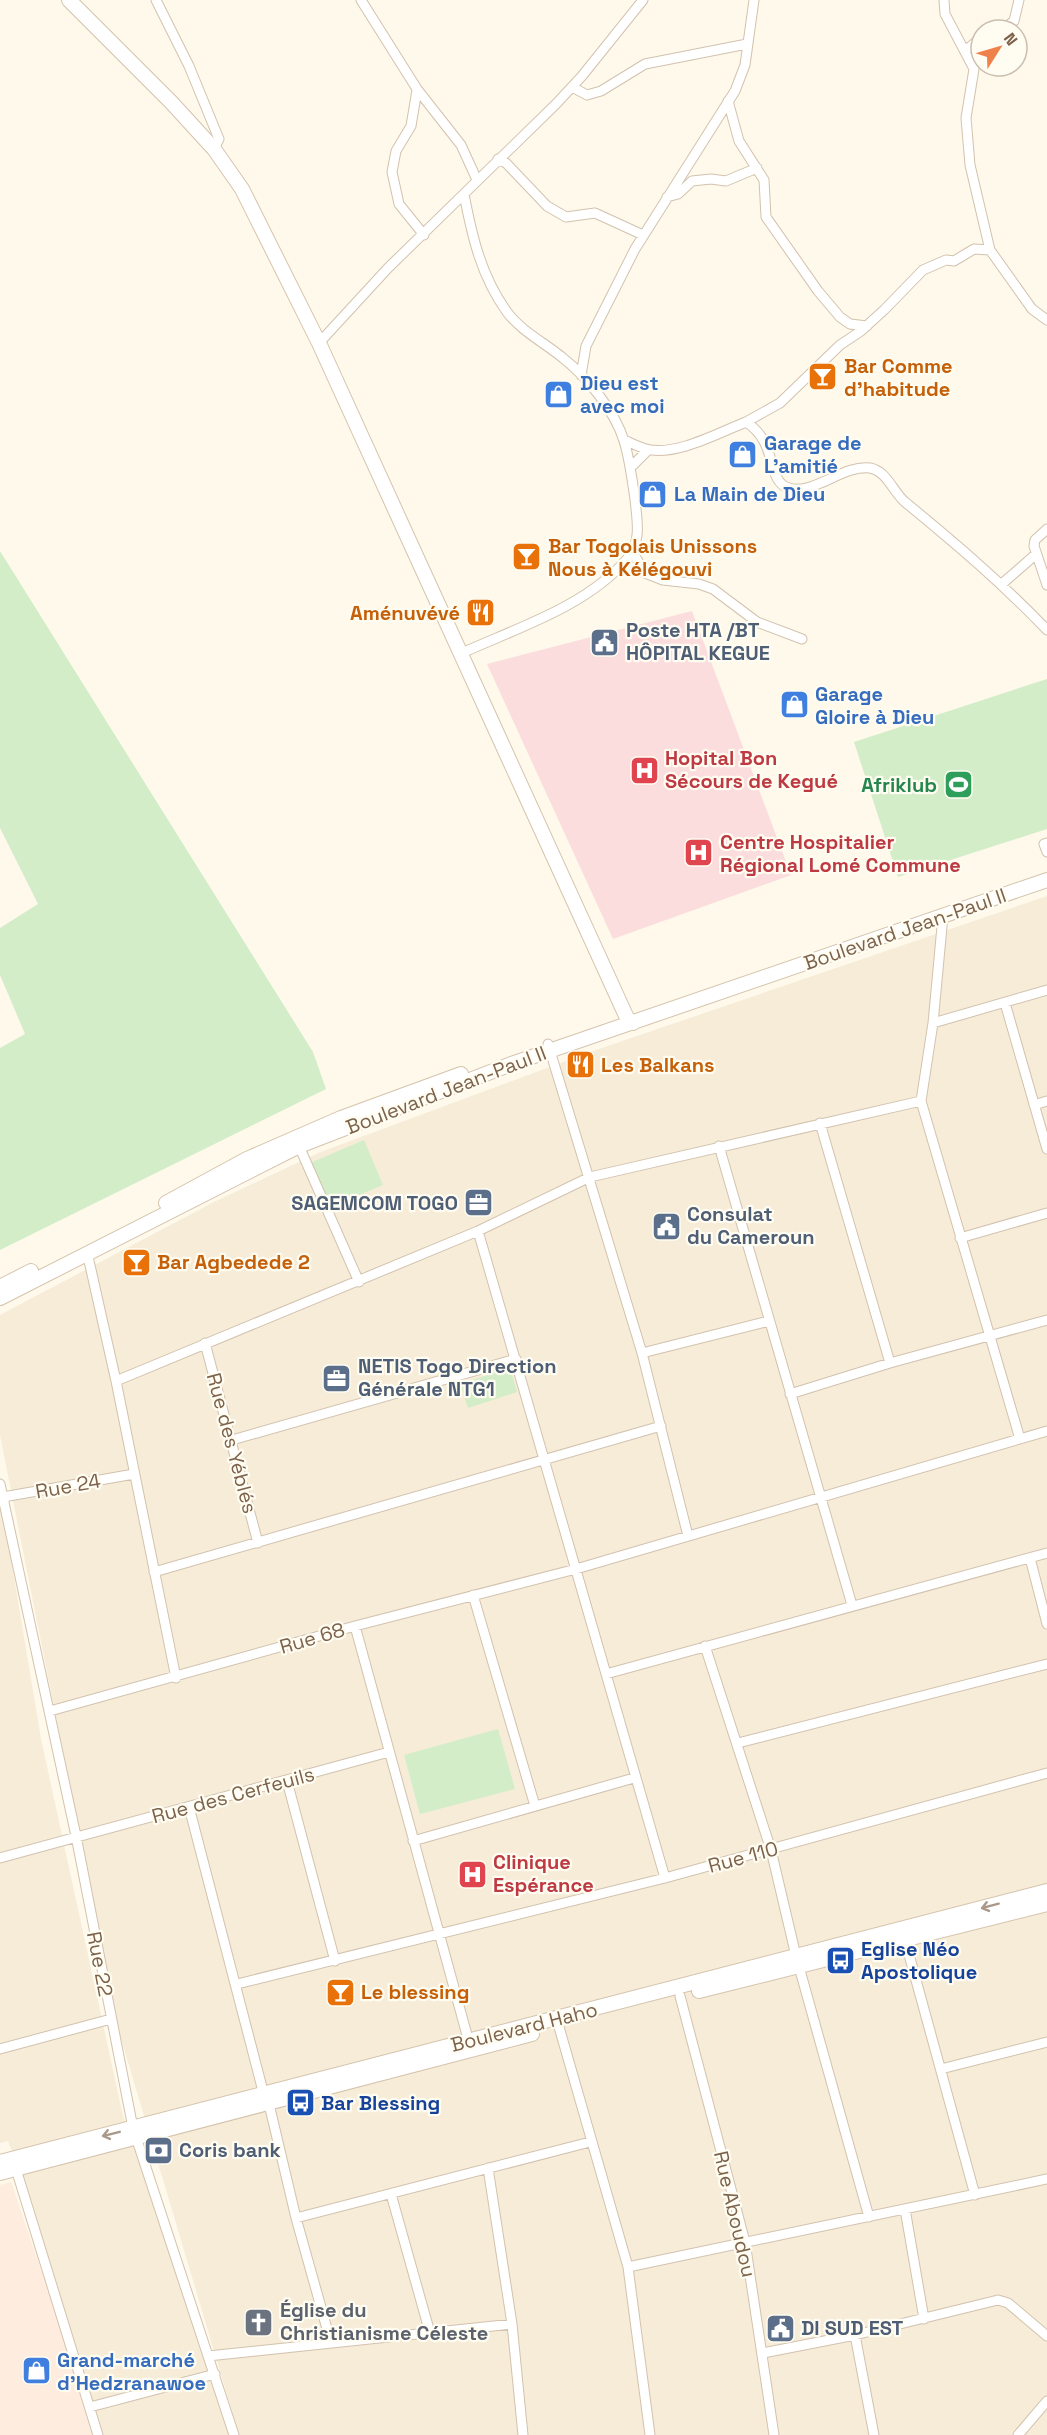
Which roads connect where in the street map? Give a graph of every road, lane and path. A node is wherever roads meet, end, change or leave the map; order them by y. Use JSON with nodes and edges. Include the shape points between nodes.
{"nodes":[{"id":1,"x":69,"y":0,"type":"edge"},
{"id":2,"x":361,"y":0,"type":"edge"},
{"id":3,"x":643,"y":0,"type":"edge"},
{"id":4,"x":754,"y":0,"type":"edge"},
{"id":5,"x":944,"y":0,"type":"edge"},
{"id":6,"x":1019,"y":0,"type":"edge"},
{"id":7,"x":158,"y":1,"type":"edge"},
{"id":8,"x":1015,"y":18,"type":"edge"},
{"id":9,"x":747,"y":45,"type":"junction"},
{"id":10,"x":969,"y":48,"type":"edge"},
{"id":11,"x":966,"y":50,"type":"junction"},
{"id":12,"x":572,"y":87,"type":"junction"},
{"id":13,"x":417,"y":89,"type":"junction"},
{"id":14,"x":728,"y":101,"type":"junction"},
{"id":15,"x":214,"y":149,"type":"junction"},
{"id":16,"x":498,"y":159,"type":"junction"},
{"id":17,"x":757,"y":168,"type":"junction"},
{"id":18,"x":477,"y":180,"type":"junction"},
{"id":19,"x":464,"y":194,"type":"junction"},
{"id":20,"x":667,"y":196,"type":"junction"},
{"id":21,"x":424,"y":235,"type":"junction"},
{"id":22,"x":643,"y":235,"type":"junction"},
{"id":23,"x":990,"y":250,"type":"junction"},
{"id":24,"x":1047,"y":320,"type":"edge"},
{"id":25,"x":867,"y":326,"type":"junction"},
{"id":26,"x":319,"y":343,"type":"junction"},
{"id":27,"x":581,"y":375,"type":"junction"},
{"id":28,"x":746,"y":422,"type":"junction"},
{"id":29,"x":624,"y":440,"type":"junction"},
{"id":30,"x":648,"y":450,"type":"junction"},
{"id":31,"x":631,"y":467,"type":"junction"},
{"id":32,"x":1047,"y":529,"type":"edge"},
{"id":33,"x":632,"y":551,"type":"junction"},
{"id":34,"x":1035,"y":555,"type":"junction"},
{"id":35,"x":1003,"y":583,"type":"junction"},
{"id":36,"x":1047,"y":585,"type":"edge"},
{"id":37,"x":1047,"y":630,"type":"edge"},
{"id":38,"x":802,"y":639,"type":"dead end"},
{"id":39,"x":462,"y":653,"type":"junction"},
{"id":40,"x":1047,"y":843,"type":"edge"},
{"id":41,"x":1047,"y":852,"type":"edge"},
{"id":42,"x":1047,"y":872,"type":"edge"},
{"id":43,"x":1047,"y":880,"type":"edge"},
{"id":44,"x":943,"y":916,"type":"junction"},
{"id":45,"x":1047,"y":990,"type":"edge"},
{"id":46,"x":1005,"y":1003,"type":"junction"},
{"id":47,"x":630,"y":1020,"type":"junction"},
{"id":48,"x":933,"y":1023,"type":"junction"},
{"id":49,"x":549,"y":1047,"type":"junction"},
{"id":50,"x":921,"y":1101,"type":"junction"},
{"id":51,"x":1047,"y":1101,"type":"edge"},
{"id":52,"x":1034,"y":1105,"type":"junction"},
{"id":53,"x":820,"y":1123,"type":"junction"},
{"id":54,"x":298,"y":1146,"type":"junction"},
{"id":55,"x":719,"y":1146,"type":"junction"},
{"id":56,"x":1047,"y":1149,"type":"edge"},
{"id":57,"x":590,"y":1178,"type":"junction"},
{"id":58,"x":1047,"y":1213,"type":"edge"},
{"id":59,"x":478,"y":1232,"type":"junction"},
{"id":60,"x":960,"y":1238,"type":"junction"},
{"id":61,"x":87,"y":1252,"type":"junction"},
{"id":62,"x":359,"y":1282,"type":"junction"},
{"id":63,"x":0,"y":1287,"type":"edge"},
{"id":64,"x":0,"y":1298,"type":"edge"},
{"id":65,"x":1047,"y":1320,"type":"edge"},
{"id":66,"x":769,"y":1321,"type":"junction"},
{"id":67,"x":990,"y":1336,"type":"junction"},
{"id":68,"x":205,"y":1343,"type":"junction"},
{"id":69,"x":642,"y":1353,"type":"junction"},
{"id":70,"x":516,"y":1359,"type":"junction"},
{"id":71,"x":890,"y":1363,"type":"junction"},
{"id":72,"x":116,"y":1381,"type":"junction"},
{"id":73,"x":790,"y":1394,"type":"junction"},
{"id":74,"x":661,"y":1426,"type":"junction"},
{"id":75,"x":1047,"y":1431,"type":"edge"},
{"id":76,"x":1020,"y":1439,"type":"junction"},
{"id":77,"x":232,"y":1440,"type":"junction"},
{"id":78,"x":545,"y":1459,"type":"junction"},
{"id":79,"x":134,"y":1474,"type":"junction"},
{"id":80,"x":0,"y":1484,"type":"edge"},
{"id":81,"x":3,"y":1497,"type":"junction"},
{"id":82,"x":819,"y":1497,"type":"junction"},
{"id":83,"x":4,"y":1520,"type":"edge"},
{"id":84,"x":688,"y":1536,"type":"junction"},
{"id":85,"x":258,"y":1543,"type":"junction"},
{"id":86,"x":1047,"y":1553,"type":"edge"},
{"id":87,"x":1030,"y":1558,"type":"junction"},
{"id":88,"x":576,"y":1569,"type":"junction"},
{"id":89,"x":154,"y":1572,"type":"junction"},
{"id":90,"x":473,"y":1595,"type":"junction"},
{"id":91,"x":852,"y":1605,"type":"junction"},
{"id":92,"x":1047,"y":1624,"type":"edge"},
{"id":93,"x":355,"y":1626,"type":"junction"},
{"id":94,"x":705,"y":1646,"type":"junction"},
{"id":95,"x":1047,"y":1664,"type":"edge"},
{"id":96,"x":606,"y":1674,"type":"junction"},
{"id":97,"x":176,"y":1678,"type":"junction"},
{"id":98,"x":50,"y":1711,"type":"junction"},
{"id":99,"x":738,"y":1743,"type":"junction"},
{"id":100,"x":389,"y":1752,"type":"junction"},
{"id":101,"x":1047,"y":1773,"type":"edge"},
{"id":102,"x":634,"y":1778,"type":"junction"},
{"id":103,"x":287,"y":1781,"type":"junction"},
{"id":104,"x":535,"y":1806,"type":"junction"},
{"id":105,"x":189,"y":1807,"type":"junction"},
{"id":106,"x":76,"y":1836,"type":"junction"},
{"id":107,"x":413,"y":1841,"type":"junction"},
{"id":108,"x":771,"y":1850,"type":"junction"},
{"id":109,"x":0,"y":1858,"type":"edge"},
{"id":110,"x":665,"y":1878,"type":"junction"},
{"id":111,"x":1047,"y":1891,"type":"edge"},
{"id":112,"x":1047,"y":1904,"type":"edge"},
{"id":113,"x":438,"y":1935,"type":"junction"},
{"id":114,"x":905,"y":1940,"type":"junction"},
{"id":115,"x":335,"y":1961,"type":"junction"},
{"id":116,"x":798,"y":1961,"type":"junction"},
{"id":117,"x":237,"y":1984,"type":"junction"},
{"id":118,"x":680,"y":1996,"type":"junction"},
{"id":119,"x":111,"y":2019,"type":"junction"},
{"id":120,"x":559,"y":2027,"type":"junction"},
{"id":121,"x":1047,"y":2042,"type":"edge"},
{"id":122,"x":470,"y":2045,"type":"junction"},
{"id":123,"x":0,"y":2049,"type":"edge"},
{"id":124,"x":941,"y":2069,"type":"junction"},
{"id":125,"x":267,"y":2100,"type":"junction"},
{"id":126,"x":135,"y":2134,"type":"junction"},
{"id":127,"x":590,"y":2142,"type":"junction"},
{"id":128,"x":0,"y":2162,"type":"edge"},
{"id":129,"x":488,"y":2168,"type":"junction"},
{"id":130,"x":16,"y":2169,"type":"junction"},
{"id":131,"x":0,"y":2173,"type":"edge"},
{"id":132,"x":1047,"y":2180,"type":"edge"},
{"id":133,"x":392,"y":2194,"type":"junction"},
{"id":134,"x":975,"y":2195,"type":"junction"},
{"id":135,"x":905,"y":2209,"type":"junction"},
{"id":136,"x":869,"y":2217,"type":"junction"},
{"id":137,"x":296,"y":2218,"type":"junction"},
{"id":138,"x":745,"y":2242,"type":"junction"},
{"id":139,"x":628,"y":2267,"type":"junction"},
{"id":140,"x":924,"y":2319,"type":"junction"},
{"id":141,"x":512,"y":2324,"type":"junction"},
{"id":142,"x":430,"y":2333,"type":"junction"},
{"id":143,"x":855,"y":2336,"type":"junction"},
{"id":144,"x":1047,"y":2336,"type":"edge"},
{"id":145,"x":331,"y":2343,"type":"junction"},
{"id":146,"x":763,"y":2353,"type":"junction"},
{"id":147,"x":208,"y":2356,"type":"junction"},
{"id":148,"x":215,"y":2374,"type":"junction"},
{"id":149,"x":1047,"y":2401,"type":"edge"},
{"id":150,"x":90,"y":2407,"type":"junction"},
{"id":151,"x":98,"y":2435,"type":"edge"},
{"id":152,"x":234,"y":2435,"type":"edge"},
{"id":153,"x":523,"y":2435,"type":"edge"},
{"id":154,"x":650,"y":2435,"type":"edge"},
{"id":155,"x":774,"y":2435,"type":"edge"},
{"id":156,"x":874,"y":2435,"type":"edge"},
{"id":157,"x":1018,"y":2435,"type":"edge"}],
"edges":[{"from":1,"to":15,"type":"main road"},
{"from":2,"to":13,"type":"street"},
{"from":3,"to":12,"type":"street"},
{"from":4,"to":9,"type":"street"},
{"from":5,"to":11,"type":"street","via":[[945,14]]},
{"from":6,"to":8,"type":"street"},
{"from":7,"to":15,"type":"street","via":[[219,139]]},
{"from":9,"to":12,"type":"street","via":[[645,64],[601,91],[587,95]]},
{"from":9,"to":14,"type":"street","via":[[745,65]]},
{"from":10,"to":11,"type":"street"},
{"from":11,"to":23,"type":"street","via":[[974,69],[966,118],[970,165]]},
{"from":12,"to":16,"type":"street"},
{"from":13,"to":18,"type":"street","via":[[461,146]]},
{"from":13,"to":21,"type":"street","via":[[411,126],[396,152],[392,172],[399,204]]},
{"from":14,"to":17,"type":"street","via":[[739,141]]},
{"from":14,"to":20,"type":"street"},
{"from":15,"to":26,"type":"main road","via":[[242,189]]},
{"from":16,"to":18,"type":"street"},
{"from":16,"to":22,"type":"street","via":[[547,206],[566,217],[595,213]]},
{"from":17,"to":20,"type":"street","via":[[726,181],[692,181],[678,194]]},
{"from":17,"to":25,"type":"street","via":[[764,180],[766,217],[840,317],[850,324]]},
{"from":18,"to":19,"type":"street"},
{"from":19,"to":21,"type":"street"},
{"from":19,"to":27,"type":"street","via":[[480,263],[497,297],[517,324]]},
{"from":20,"to":22,"type":"street"},
{"from":21,"to":26,"type":"street"},
{"from":22,"to":27,"type":"street","via":[[593,329]]},
{"from":23,"to":24,"type":"street","via":[[1032,309]]},
{"from":23,"to":25,"type":"street","via":[[974,249],[954,261],[946,260],[923,270]]},
{"from":25,"to":28,"type":"street","via":[[840,345],[780,404]]},
{"from":26,"to":39,"type":"main road"},
{"from":27,"to":29,"type":"street"},
{"from":28,"to":30,"type":"street","via":[[712,439],[684,447]]},
{"from":28,"to":35,"type":"street","via":[[765,438],[777,478],[783,485],[803,490],[850,470],[872,468],[882,473],[904,501]]},
{"from":29,"to":30,"type":"street"},
{"from":29,"to":31,"type":"street"},
{"from":30,"to":31,"type":"street"},
{"from":31,"to":33,"type":"street","via":[[638,527]]},
{"from":32,"to":34,"type":"street","via":[[1035,540]]},
{"from":33,"to":38,"type":"street","via":[[645,573],[713,589],[757,622]]},
{"from":33,"to":39,"type":"street","via":[[590,591]]},
{"from":34,"to":35,"type":"street"},
{"from":34,"to":36,"type":"street"},
{"from":35,"to":37,"type":"street"},
{"from":39,"to":47,"type":"main road"},
{"from":40,"to":41,"type":"street"},
{"from":42,"to":47,"type":"main road","name":"Boulevard Jean-Paul II"},
{"from":43,"to":44,"type":"main road","name":"Boulevard Jean-Paul II"},
{"from":44,"to":47,"type":"main road","name":"Boulevard Jean-Paul II"},
{"from":44,"to":48,"type":"street"},
{"from":45,"to":46,"type":"street"},
{"from":46,"to":48,"type":"street"},
{"from":46,"to":52,"type":"street"},
{"from":47,"to":49,"type":"main road","name":"Boulevard Jean-Paul II"},
{"from":48,"to":50,"type":"street"},
{"from":49,"to":54,"type":"main road","name":"Boulevard Jean-Paul II"},
{"from":49,"to":57,"type":"street"},
{"from":49,"to":63,"type":"main road","name":"Boulevard Jean-Paul II","via":[[341,1118],[247,1159]]},
{"from":50,"to":53,"type":"street"},
{"from":50,"to":60,"type":"street"},
{"from":51,"to":52,"type":"street"},
{"from":52,"to":56,"type":"street"},
{"from":53,"to":55,"type":"street"},
{"from":53,"to":71,"type":"street"},
{"from":54,"to":61,"type":"main road","name":"Boulevard Jean-Paul II"},
{"from":54,"to":62,"type":"street"},
{"from":55,"to":57,"type":"street"},
{"from":55,"to":66,"type":"street"},
{"from":57,"to":59,"type":"street"},
{"from":57,"to":69,"type":"street"},
{"from":58,"to":60,"type":"street"},
{"from":59,"to":62,"type":"street"},
{"from":59,"to":70,"type":"street"},
{"from":60,"to":67,"type":"street"},
{"from":61,"to":64,"type":"main road","name":"Boulevard Jean-Paul II"},
{"from":61,"to":72,"type":"street"},
{"from":62,"to":68,"type":"street"},
{"from":65,"to":67,"type":"street"},
{"from":66,"to":69,"type":"street"},
{"from":66,"to":73,"type":"street"},
{"from":67,"to":71,"type":"street"},
{"from":67,"to":76,"type":"street"},
{"from":68,"to":72,"type":"street"},
{"from":68,"to":77,"type":"street","name":"Rue des Yéblés"},
{"from":69,"to":74,"type":"street"},
{"from":70,"to":77,"type":"street"},
{"from":70,"to":78,"type":"street"},
{"from":71,"to":73,"type":"street"},
{"from":72,"to":79,"type":"street"},
{"from":73,"to":82,"type":"street"},
{"from":74,"to":78,"type":"street"},
{"from":74,"to":84,"type":"street"},
{"from":75,"to":76,"type":"street","name":"Rue 68"},
{"from":76,"to":82,"type":"street","name":"Rue 68"},
{"from":77,"to":85,"type":"street","name":"Rue des Yéblés"},
{"from":78,"to":85,"type":"street"},
{"from":78,"to":88,"type":"street"},
{"from":79,"to":81,"type":"street","name":"Rue 24"},
{"from":79,"to":89,"type":"street"},
{"from":80,"to":81,"type":"street","name":"Rue 22"},
{"from":81,"to":83,"type":"street","name":"Rue 22"},
{"from":82,"to":84,"type":"street","name":"Rue 68"},
{"from":82,"to":91,"type":"street"},
{"from":83,"to":98,"type":"street","name":"Rue 22"},
{"from":84,"to":88,"type":"street","name":"Rue 68"},
{"from":85,"to":89,"type":"street"},
{"from":86,"to":87,"type":"street"},
{"from":87,"to":91,"type":"street"},
{"from":87,"to":92,"type":"street"},
{"from":88,"to":90,"type":"street","name":"Rue 68"},
{"from":88,"to":96,"type":"street"},
{"from":89,"to":97,"type":"street"},
{"from":90,"to":93,"type":"street","name":"Rue 68"},
{"from":90,"to":104,"type":"street"},
{"from":91,"to":94,"type":"street"},
{"from":93,"to":97,"type":"street","name":"Rue 68"},
{"from":93,"to":100,"type":"street"},
{"from":94,"to":96,"type":"street"},
{"from":94,"to":99,"type":"street"},
{"from":95,"to":99,"type":"street"},
{"from":96,"to":102,"type":"street"},
{"from":97,"to":98,"type":"street","name":"Rue 68"},
{"from":98,"to":106,"type":"street","name":"Rue 22"},
{"from":99,"to":108,"type":"street"},
{"from":100,"to":103,"type":"street","name":"Rue des Cerfeuils"},
{"from":100,"to":107,"type":"street"},
{"from":101,"to":108,"type":"street","name":"Rue 110"},
{"from":102,"to":104,"type":"street"},
{"from":102,"to":110,"type":"street"},
{"from":103,"to":105,"type":"street","name":"Rue des Cerfeuils"},
{"from":103,"to":115,"type":"street"},
{"from":104,"to":107,"type":"street"},
{"from":105,"to":106,"type":"street","name":"Rue des Cerfeuils"},
{"from":105,"to":117,"type":"street"},
{"from":106,"to":109,"type":"street","name":"Rue des Cerfeuils"},
{"from":106,"to":119,"type":"street","name":"Rue 22"},
{"from":107,"to":113,"type":"street"},
{"from":108,"to":110,"type":"street","name":"Rue 110"},
{"from":108,"to":116,"type":"street"},
{"from":110,"to":113,"type":"street","name":"Rue 110"},
{"from":111,"to":116,"type":"main road","name":"Boulevard Haho","one_way":true},
{"from":112,"to":114,"type":"main road","name":"Boulevard Haho"},
{"from":113,"to":115,"type":"street","name":"Rue 110"},
{"from":113,"to":122,"type":"street"},
{"from":114,"to":116,"type":"main road","name":"Boulevard Haho"},
{"from":114,"to":124,"type":"street"},
{"from":115,"to":117,"type":"street","name":"Rue 110"},
{"from":116,"to":118,"type":"main road","name":"Boulevard Haho"},
{"from":116,"to":122,"type":"main road","name":"Boulevard Haho"},
{"from":116,"to":136,"type":"street"},
{"from":117,"to":125,"type":"street"},
{"from":118,"to":120,"type":"main road","name":"Boulevard Haho"},
{"from":118,"to":138,"type":"street","name":"Rue Aboudou"},
{"from":119,"to":123,"type":"street"},
{"from":119,"to":126,"type":"street","name":"Rue 22"},
{"from":120,"to":122,"type":"main road","name":"Boulevard Haho"},
{"from":120,"to":127,"type":"street"},
{"from":121,"to":124,"type":"street"},
{"from":122,"to":125,"type":"main road","name":"Boulevard Haho"},
{"from":124,"to":134,"type":"street"},
{"from":125,"to":126,"type":"main road","name":"Boulevard Haho"},
{"from":125,"to":137,"type":"street"},
{"from":126,"to":128,"type":"main road","name":"Boulevard Haho","one_way":true},
{"from":126,"to":130,"type":"main road","name":"Boulevard Haho"},
{"from":126,"to":147,"type":"street","name":"Rue 22"},
{"from":127,"to":129,"type":"street"},
{"from":127,"to":139,"type":"street"},
{"from":129,"to":133,"type":"street"},
{"from":129,"to":141,"type":"street"},
{"from":130,"to":131,"type":"main road","name":"Boulevard Haho"},
{"from":130,"to":150,"type":"street"},
{"from":132,"to":134,"type":"street"},
{"from":133,"to":137,"type":"street"},
{"from":133,"to":142,"type":"street"},
{"from":134,"to":135,"type":"street"},
{"from":135,"to":136,"type":"street"},
{"from":135,"to":140,"type":"street"},
{"from":136,"to":138,"type":"street"},
{"from":137,"to":145,"type":"street"},
{"from":138,"to":139,"type":"street"},
{"from":138,"to":146,"type":"street","name":"Rue Aboudou"},
{"from":139,"to":154,"type":"street"},
{"from":140,"to":143,"type":"street"},
{"from":140,"to":144,"type":"street","via":[[999,2300]]},
{"from":141,"to":142,"type":"street"},
{"from":141,"to":153,"type":"street"},
{"from":142,"to":145,"type":"street"},
{"from":143,"to":146,"type":"street"},
{"from":143,"to":156,"type":"street"},
{"from":145,"to":147,"type":"street"},
{"from":146,"to":155,"type":"street","name":"Rue Aboudou"},
{"from":147,"to":148,"type":"street","name":"Rue 22"},
{"from":148,"to":150,"type":"street"},
{"from":148,"to":152,"type":"street","name":"Rue 22"},
{"from":149,"to":157,"type":"street"},
{"from":150,"to":151,"type":"street"}]}
